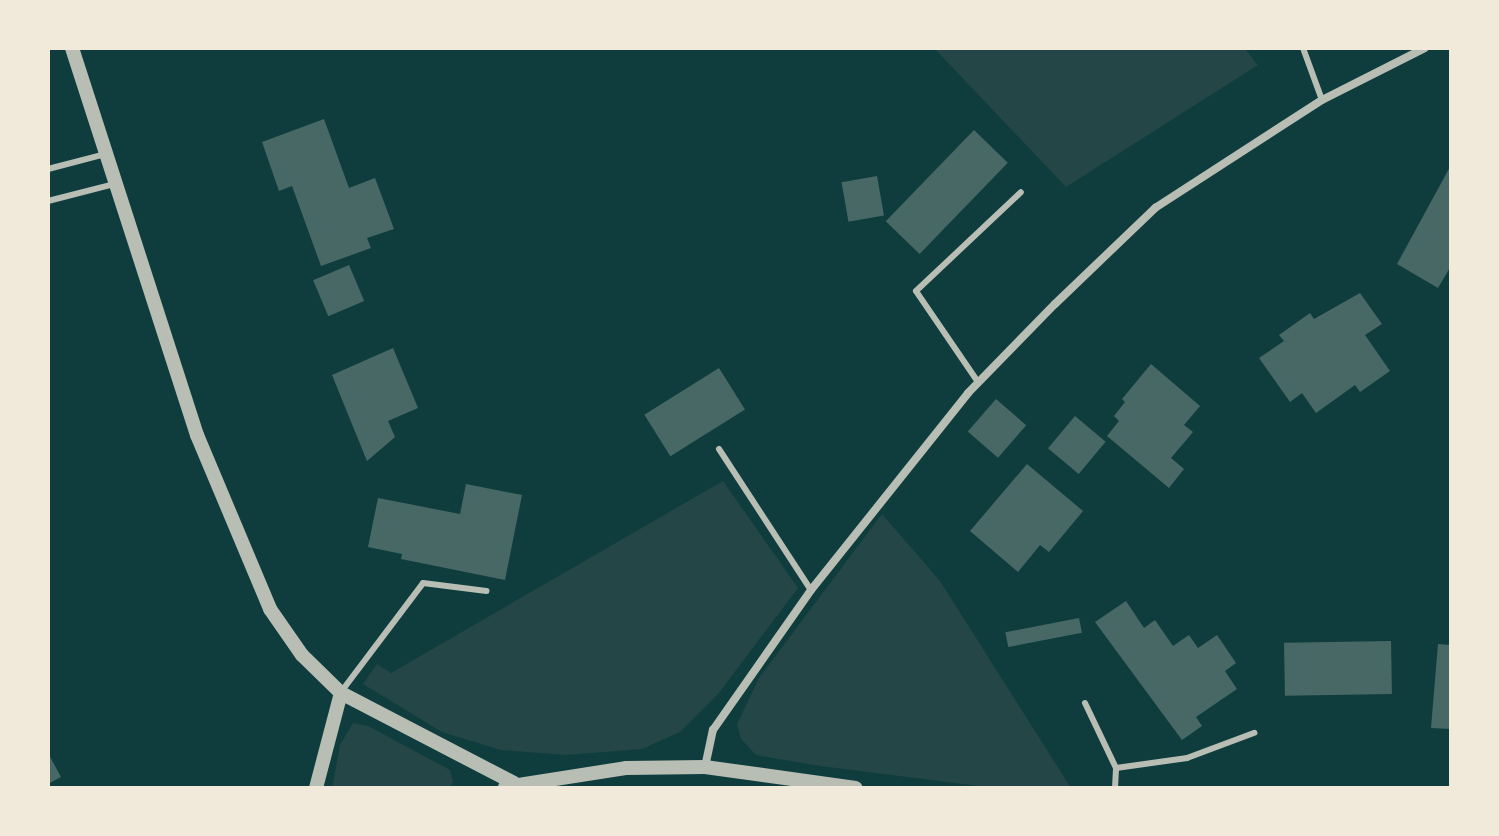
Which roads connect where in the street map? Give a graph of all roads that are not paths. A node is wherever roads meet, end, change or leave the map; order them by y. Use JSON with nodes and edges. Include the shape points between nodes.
{"nodes":[{"id":1,"x":72,"y":48,"type":"edge"},
{"id":2,"x":1303,"y":48,"type":"edge"},
{"id":3,"x":1425,"y":48,"type":"edge"},
{"id":4,"x":1322,"y":100,"type":"junction"},
{"id":5,"x":105,"y":154,"type":"junction"},
{"id":6,"x":48,"y":169,"type":"edge"},
{"id":7,"x":114,"y":184,"type":"junction"},
{"id":8,"x":1021,"y":192,"type":"dead end"},
{"id":9,"x":48,"y":201,"type":"edge"},
{"id":10,"x":978,"y":382,"type":"junction"},
{"id":11,"x":719,"y":449,"type":"dead end"},
{"id":12,"x":811,"y":590,"type":"junction"},
{"id":13,"x":486,"y":591,"type":"dead end"},
{"id":14,"x":341,"y":693,"type":"junction"},
{"id":15,"x":1085,"y":703,"type":"dead end"},
{"id":16,"x":1254,"y":733,"type":"dead end"},
{"id":17,"x":705,"y":767,"type":"junction"},
{"id":18,"x":1116,"y":768,"type":"junction"},
{"id":19,"x":508,"y":786,"type":"edge"},
{"id":20,"x":316,"y":788,"type":"edge"},
{"id":21,"x":856,"y":788,"type":"edge"},
{"id":22,"x":1115,"y":788,"type":"edge"}],
"edges":[{"from":1,"to":5,"type":"street"},
{"from":2,"to":4,"type":"lane"},
{"from":3,"to":4,"type":"street"},
{"from":4,"to":10,"type":"street","via":[[1155,208]]},
{"from":5,"to":6,"type":"lane"},
{"from":5,"to":7,"type":"street"},
{"from":7,"to":9,"type":"lane"},
{"from":7,"to":14,"type":"street","via":[[197,435],[270,609],[302,655]]},
{"from":8,"to":10,"type":"lane","via":[[916,291]]},
{"from":10,"to":12,"type":"street"},
{"from":11,"to":12,"type":"lane"},
{"from":12,"to":17,"type":"street","via":[[713,730]]},
{"from":13,"to":14,"type":"lane","via":[[423,583]]},
{"from":14,"to":19,"type":"street"},
{"from":14,"to":20,"type":"street"},
{"from":15,"to":18,"type":"lane"},
{"from":16,"to":18,"type":"lane","via":[[1187,758]]},
{"from":17,"to":19,"type":"street","via":[[626,768]]},
{"from":17,"to":21,"type":"street"},
{"from":18,"to":22,"type":"lane"}]}
